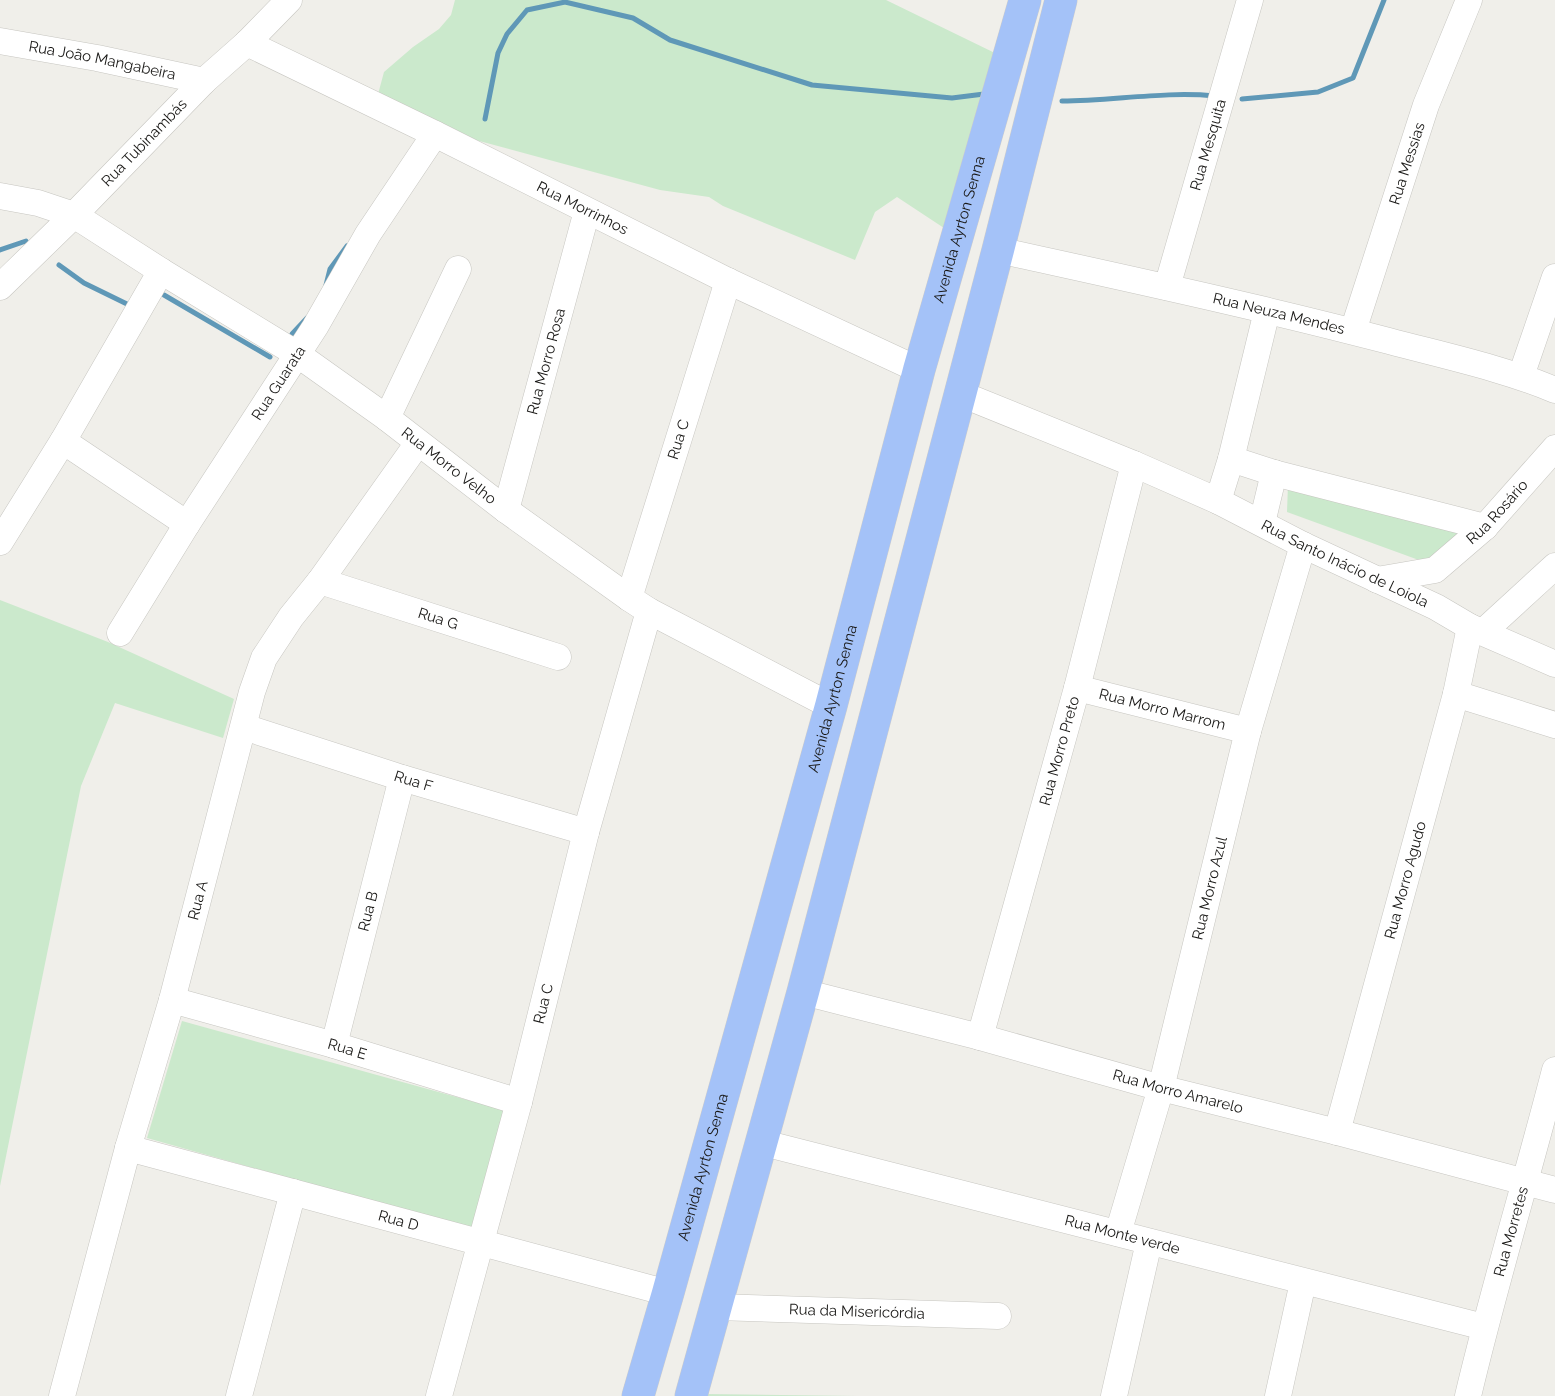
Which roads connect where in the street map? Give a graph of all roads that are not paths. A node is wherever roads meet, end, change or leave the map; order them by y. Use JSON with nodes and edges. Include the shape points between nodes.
{"nodes":[{"id":1,"x":289,"y":0,"type":"edge"},
{"id":2,"x":1025,"y":0,"type":"edge"},
{"id":3,"x":1061,"y":0,"type":"edge"},
{"id":4,"x":1250,"y":0,"type":"edge"},
{"id":5,"x":1469,"y":0,"type":"edge"},
{"id":6,"x":0,"y":41,"type":"edge"},
{"id":7,"x":247,"y":43,"type":"junction"},
{"id":8,"x":204,"y":81,"type":"junction"},
{"id":9,"x":435,"y":134,"type":"junction"},
{"id":10,"x":0,"y":196,"type":"edge"},
{"id":11,"x":587,"y":211,"type":"junction"},
{"id":12,"x":74,"y":215,"type":"junction"},
{"id":13,"x":998,"y":250,"type":"junction"},
{"id":14,"x":458,"y":269,"type":"dead end"},
{"id":15,"x":160,"y":271,"type":"junction"},
{"id":16,"x":1555,"y":277,"type":"edge"},
{"id":17,"x":728,"y":281,"type":"junction"},
{"id":18,"x":0,"y":287,"type":"edge"},
{"id":19,"x":1167,"y":287,"type":"junction"},
{"id":20,"x":1551,"y":305,"type":"edge"},
{"id":21,"x":1267,"y":311,"type":"junction"},
{"id":22,"x":1353,"y":332,"type":"junction"},
{"id":23,"x":297,"y":354,"type":"junction"},
{"id":24,"x":919,"y":370,"type":"junction"},
{"id":25,"x":1521,"y":376,"type":"junction"},
{"id":26,"x":1555,"y":390,"type":"edge"},
{"id":27,"x":961,"y":394,"type":"junction"},
{"id":28,"x":387,"y":418,"type":"junction"},
{"id":29,"x":63,"y":441,"type":"junction"},
{"id":30,"x":418,"y":443,"type":"junction"},
{"id":31,"x":1555,"y":448,"type":"edge"},
{"id":32,"x":1231,"y":459,"type":"junction"},
{"id":33,"x":1134,"y":464,"type":"junction"},
{"id":34,"x":1274,"y":472,"type":"junction"},
{"id":35,"x":1218,"y":501,"type":"junction"},
{"id":36,"x":506,"y":510,"type":"junction"},
{"id":37,"x":1262,"y":523,"type":"junction"},
{"id":38,"x":187,"y":524,"type":"junction"},
{"id":39,"x":1485,"y":527,"type":"junction"},
{"id":40,"x":2,"y":533,"type":"edge"},
{"id":41,"x":1304,"y":545,"type":"junction"},
{"id":42,"x":1555,"y":566,"type":"edge"},
{"id":43,"x":1435,"y":570,"type":"junction"},
{"id":44,"x":1377,"y":580,"type":"junction"},
{"id":45,"x":320,"y":581,"type":"junction"},
{"id":46,"x":639,"y":604,"type":"junction"},
{"id":47,"x":1436,"y":607,"type":"junction"},
{"id":48,"x":1477,"y":630,"type":"junction"},
{"id":49,"x":120,"y":633,"type":"dead end"},
{"id":50,"x":558,"y":657,"type":"dead end"},
{"id":51,"x":1555,"y":664,"type":"edge"},
{"id":52,"x":1077,"y":688,"type":"junction"},
{"id":53,"x":1456,"y":694,"type":"junction"},
{"id":54,"x":831,"y":706,"type":"junction"},
{"id":55,"x":1555,"y":725,"type":"edge"},
{"id":56,"x":244,"y":727,"type":"junction"},
{"id":57,"x":1248,"y":731,"type":"junction"},
{"id":58,"x":402,"y":778,"type":"junction"},
{"id":59,"x":586,"y":832,"type":"junction"},
{"id":60,"x":803,"y":992,"type":"junction"},
{"id":61,"x":172,"y":1000,"type":"junction"},
{"id":62,"x":980,"y":1037,"type":"junction"},
{"id":63,"x":334,"y":1045,"type":"junction"},
{"id":64,"x":1555,"y":1070,"type":"edge"},
{"id":65,"x":1161,"y":1088,"type":"junction"},
{"id":66,"x":519,"y":1102,"type":"junction"},
{"id":67,"x":1337,"y":1132,"type":"junction"},
{"id":68,"x":760,"y":1142,"type":"junction"},
{"id":69,"x":128,"y":1148,"type":"junction"},
{"id":70,"x":1526,"y":1182,"type":"junction"},
{"id":71,"x":1555,"y":1190,"type":"edge"},
{"id":72,"x":293,"y":1192,"type":"junction"},
{"id":73,"x":1118,"y":1233,"type":"junction"},
{"id":74,"x":1149,"y":1242,"type":"junction"},
{"id":75,"x":480,"y":1243,"type":"junction"},
{"id":76,"x":1303,"y":1282,"type":"junction"},
{"id":77,"x":668,"y":1293,"type":"junction"},
{"id":78,"x":716,"y":1307,"type":"junction"},
{"id":79,"x":998,"y":1316,"type":"dead end"},
{"id":80,"x":1484,"y":1327,"type":"junction"},
{"id":81,"x":62,"y":1396,"type":"edge"},
{"id":82,"x":239,"y":1396,"type":"edge"},
{"id":83,"x":439,"y":1396,"type":"edge"},
{"id":84,"x":638,"y":1396,"type":"edge"},
{"id":85,"x":690,"y":1396,"type":"edge"},
{"id":86,"x":1114,"y":1396,"type":"edge"},
{"id":87,"x":1278,"y":1396,"type":"edge"},
{"id":88,"x":1468,"y":1396,"type":"edge"}],
"edges":[{"from":1,"to":7,"type":"street","name":"Rua Tubinambás"},
{"from":2,"to":24,"type":"main road","name":"Avenida Ayrton Senna"},
{"from":3,"to":13,"type":"main road"},
{"from":4,"to":19,"type":"street","name":"Rua Mesquita"},
{"from":5,"to":22,"type":"street","name":"Rua Messias","via":[[1426,105]]},
{"from":6,"to":8,"type":"street","name":"Rua João Mangabeira"},
{"from":7,"to":8,"type":"street","name":"Rua Tubinambás"},
{"from":7,"to":9,"type":"street","name":"Rua Morrinhos"},
{"from":8,"to":12,"type":"street","name":"Rua Tubinambás"},
{"from":9,"to":11,"type":"street","name":"Rua Morrinhos"},
{"from":9,"to":23,"type":"street","name":"Rua Guarata","via":[[368,234]]},
{"from":10,"to":12,"type":"street","name":"Rua Morro Velho"},
{"from":11,"to":17,"type":"street","name":"Rua Morrinhos"},
{"from":11,"to":36,"type":"street","name":"Rua Morro Rosa"},
{"from":12,"to":15,"type":"street","name":"Rua Morro Velho"},
{"from":12,"to":18,"type":"street","name":"Rua Tubinambás"},
{"from":13,"to":19,"type":"street","name":"Rua Neuza Mendes"},
{"from":13,"to":27,"type":"main road"},
{"from":14,"to":28,"type":"street"},
{"from":15,"to":23,"type":"street","name":"Rua Morro Velho"},
{"from":15,"to":29,"type":"street"},
{"from":16,"to":20,"type":"street"},
{"from":17,"to":24,"type":"street","name":"Rua Morrinhos"},
{"from":17,"to":46,"type":"street","name":"Rua C"},
{"from":19,"to":21,"type":"street","name":"Rua Neuza Mendes"},
{"from":20,"to":25,"type":"street"},
{"from":21,"to":22,"type":"street","name":"Rua Neuza Mendes"},
{"from":21,"to":32,"type":"street"},
{"from":22,"to":25,"type":"street","name":"Rua Neuza Mendes"},
{"from":23,"to":28,"type":"street","name":"Rua Morro Velho"},
{"from":23,"to":38,"type":"street","name":"Rua Guarata"},
{"from":24,"to":54,"type":"main road","name":"Avenida Ayrton Senna"},
{"from":25,"to":26,"type":"street","name":"Rua Neuza Mendes"},
{"from":27,"to":33,"type":"street","name":"Rua Santo Inácio de Loiola"},
{"from":27,"to":60,"type":"main road"},
{"from":28,"to":30,"type":"street","name":"Rua Morro Velho"},
{"from":29,"to":38,"type":"street"},
{"from":29,"to":40,"type":"street"},
{"from":30,"to":36,"type":"street","name":"Rua Morro Velho"},
{"from":30,"to":45,"type":"street","name":"Rua A"},
{"from":31,"to":39,"type":"street","name":"Rua Rosário"},
{"from":32,"to":34,"type":"street"},
{"from":32,"to":35,"type":"street"},
{"from":33,"to":35,"type":"street","name":"Rua Santo Inácio de Loiola"},
{"from":33,"to":52,"type":"street","name":"Rua Morro Preto"},
{"from":34,"to":37,"type":"street"},
{"from":34,"to":39,"type":"street"},
{"from":35,"to":37,"type":"street","name":"Rua Santo Inácio de Loiola"},
{"from":36,"to":46,"type":"street","name":"Rua Morro Velho"},
{"from":37,"to":41,"type":"street","name":"Rua Santo Inácio de Loiola"},
{"from":38,"to":49,"type":"street","name":"Rua Guarata"},
{"from":39,"to":43,"type":"street","name":"Rua Rosário"},
{"from":41,"to":44,"type":"street","name":"Rua Santo Inácio de Loiola"},
{"from":41,"to":57,"type":"street","name":"Rua Morro Azul"},
{"from":42,"to":48,"type":"street"},
{"from":43,"to":44,"type":"street"},
{"from":43,"to":47,"type":"street"},
{"from":44,"to":47,"type":"street","name":"Rua Santo Inácio de Loiola"},
{"from":45,"to":50,"type":"street","name":"Rua G"},
{"from":45,"to":56,"type":"street","name":"Rua A","via":[[264,658]]},
{"from":46,"to":54,"type":"street","name":"Rua Morro Velho"},
{"from":46,"to":59,"type":"street","name":"Rua C"},
{"from":47,"to":48,"type":"street","name":"Rua Santo Inácio de Loiola"},
{"from":48,"to":51,"type":"street","name":"Rua Santo Inácio de Loiola"},
{"from":48,"to":53,"type":"street","name":"Rua Morro Agudo"},
{"from":52,"to":57,"type":"street","name":"Rua Morro Marrom"},
{"from":52,"to":62,"type":"street","name":"Rua Morro Preto"},
{"from":53,"to":55,"type":"street"},
{"from":53,"to":67,"type":"street","name":"Rua Morro Agudo"},
{"from":54,"to":77,"type":"main road","name":"Avenida Ayrton Senna"},
{"from":56,"to":58,"type":"street","name":"Rua F"},
{"from":56,"to":61,"type":"street","name":"Rua A"},
{"from":57,"to":65,"type":"street","name":"Rua Morro Azul"},
{"from":58,"to":59,"type":"street","name":"Rua F"},
{"from":58,"to":63,"type":"street","name":"Rua B"},
{"from":59,"to":66,"type":"street","name":"Rua C"},
{"from":60,"to":62,"type":"street","name":"Rua Morro Amarelo"},
{"from":60,"to":68,"type":"main road"},
{"from":61,"to":63,"type":"street","name":"Rua E"},
{"from":61,"to":69,"type":"street","name":"Rua A"},
{"from":62,"to":65,"type":"street","name":"Rua Morro Amarelo"},
{"from":63,"to":66,"type":"street","name":"Rua E"},
{"from":64,"to":70,"type":"street","name":"Rua Morretes"},
{"from":65,"to":67,"type":"street","name":"Rua Morro Amarelo"},
{"from":65,"to":73,"type":"street","name":"Rua Morro Azul"},
{"from":66,"to":75,"type":"street","name":"Rua C"},
{"from":67,"to":70,"type":"street","name":"Rua Morro Amarelo"},
{"from":68,"to":73,"type":"street","name":"Rua Monte verde"},
{"from":68,"to":78,"type":"main road"},
{"from":69,"to":72,"type":"street","name":"Rua D"},
{"from":69,"to":81,"type":"street","name":"Rua A"},
{"from":70,"to":71,"type":"street","name":"Rua Morro Amarelo"},
{"from":70,"to":80,"type":"street","name":"Rua Morretes"},
{"from":72,"to":75,"type":"street","name":"Rua D"},
{"from":72,"to":82,"type":"street"},
{"from":73,"to":74,"type":"street","name":"Rua Monte verde"},
{"from":74,"to":76,"type":"street","name":"Rua Monte verde"},
{"from":74,"to":86,"type":"street"},
{"from":75,"to":77,"type":"street","name":"Rua D"},
{"from":75,"to":83,"type":"street","name":"Rua C"},
{"from":76,"to":80,"type":"street","name":"Rua Monte verde"},
{"from":76,"to":87,"type":"street"},
{"from":77,"to":84,"type":"main road","name":"Avenida Ayrton Senna"},
{"from":78,"to":79,"type":"street","name":"Rua da Misericórdia"},
{"from":78,"to":85,"type":"main road"},
{"from":80,"to":88,"type":"street","name":"Rua Morretes"}]}
